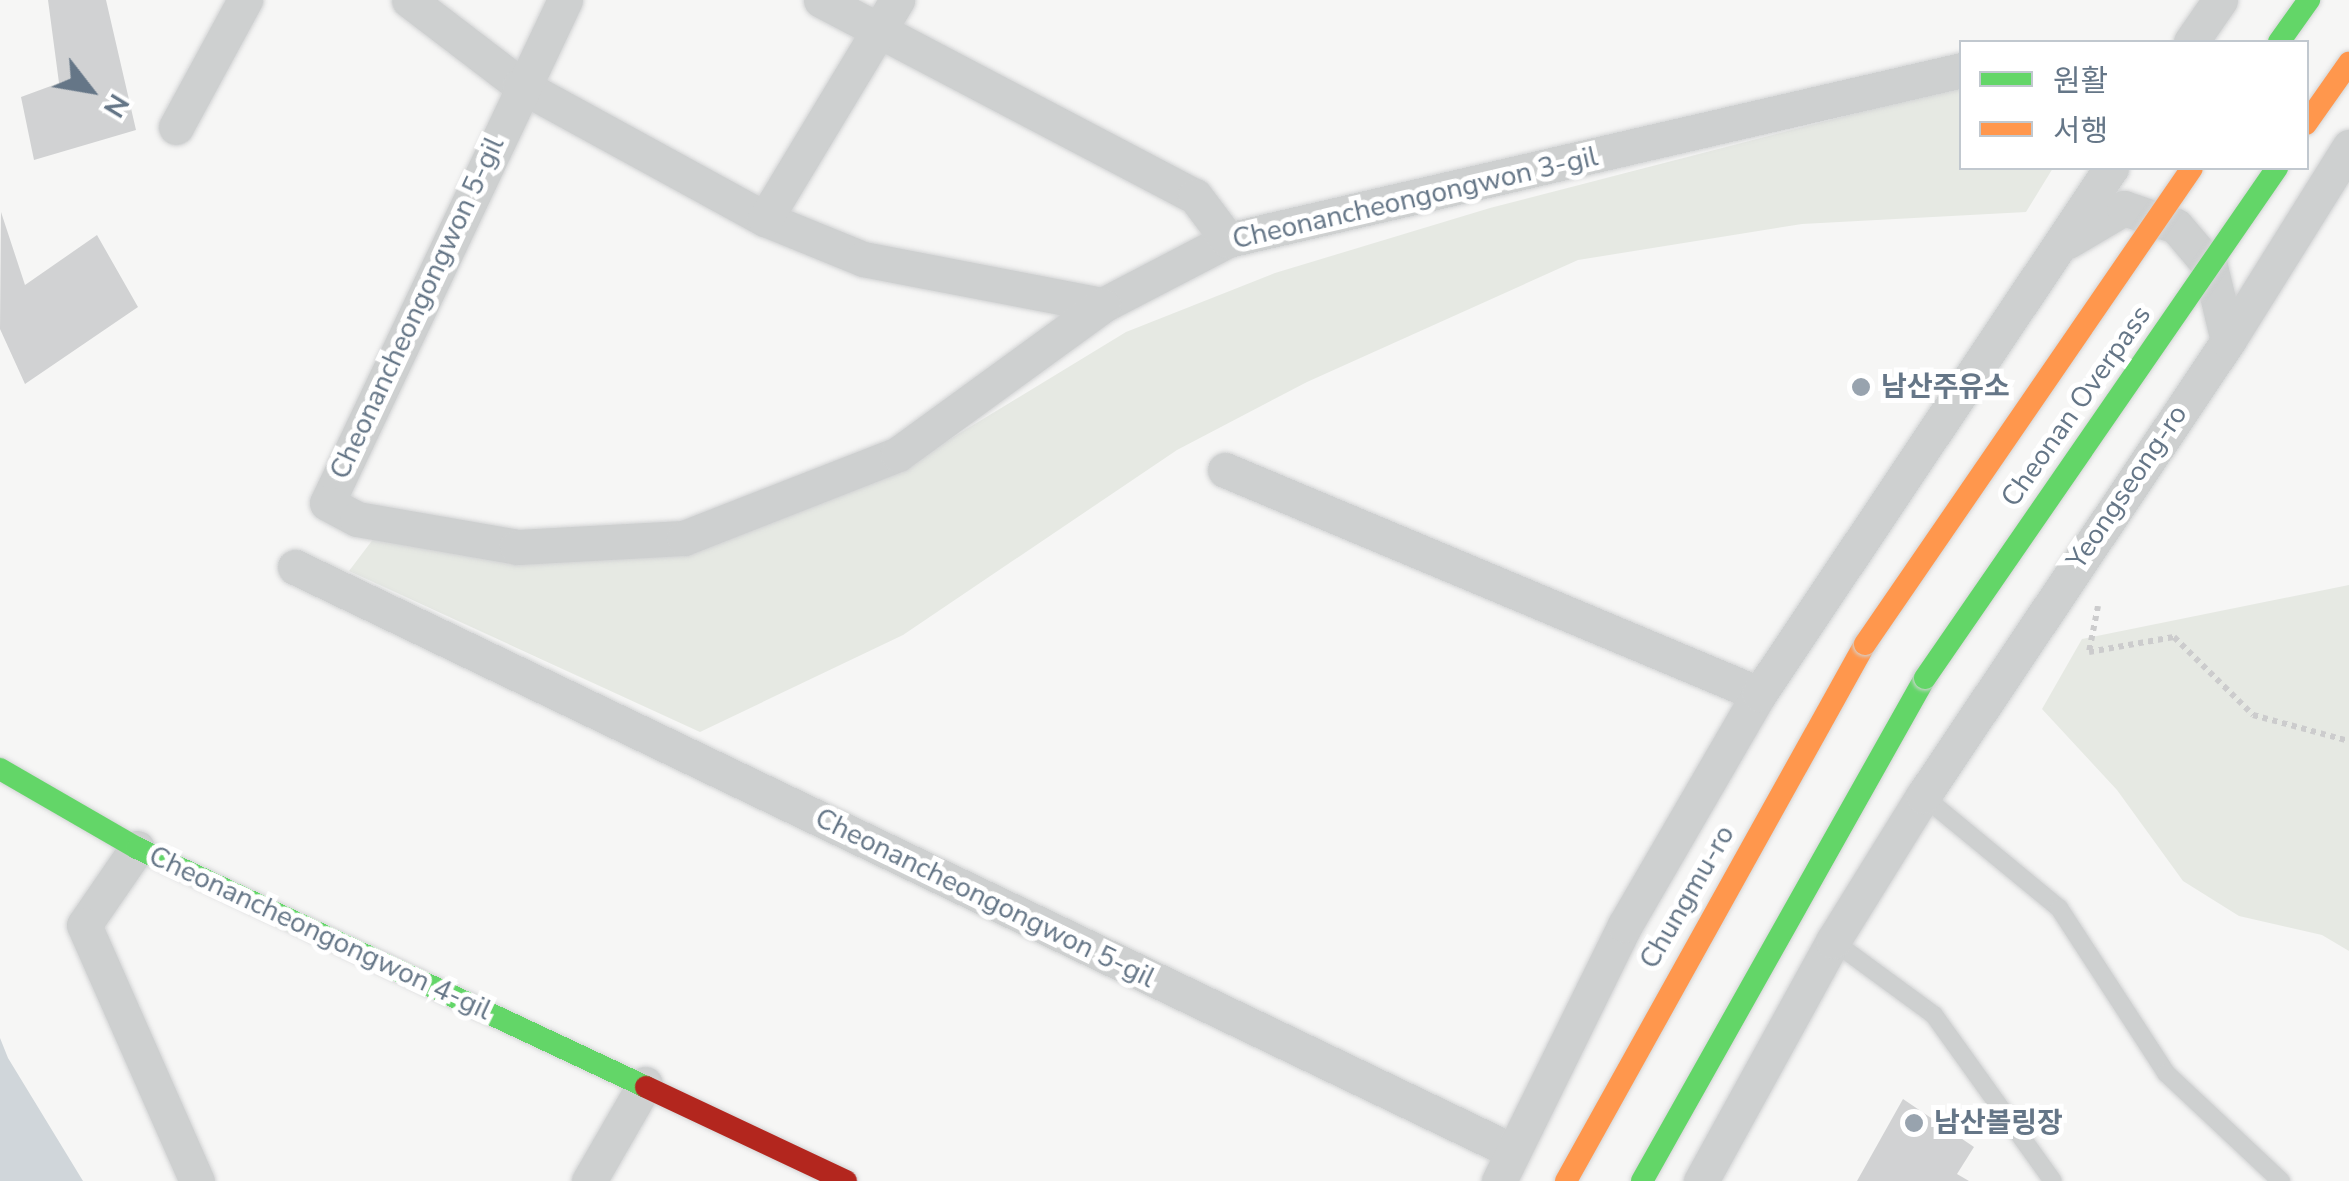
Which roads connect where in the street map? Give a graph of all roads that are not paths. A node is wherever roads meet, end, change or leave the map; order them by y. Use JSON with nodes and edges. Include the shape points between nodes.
{"nodes":[{"id":1,"x":245,"y":0,"type":"edge"},
{"id":2,"x":410,"y":0,"type":"edge"},
{"id":3,"x":565,"y":0,"type":"edge"},
{"id":4,"x":821,"y":0,"type":"edge"},
{"id":5,"x":897,"y":0,"type":"edge"},
{"id":6,"x":2220,"y":0,"type":"edge"},
{"id":7,"x":2310,"y":0,"type":"edge"},
{"id":8,"x":880,"y":32,"type":"junction"},
{"id":9,"x":2193,"y":40,"type":"edge"},
{"id":10,"x":2280,"y":40,"type":"edge"},
{"id":11,"x":2349,"y":63,"type":"edge"},
{"id":12,"x":1959,"y":71,"type":"edge"},
{"id":13,"x":520,"y":85,"type":"junction"},
{"id":14,"x":2309,"y":120,"type":"edge"},
{"id":15,"x":176,"y":127,"type":"dead end"},
{"id":16,"x":2349,"y":148,"type":"edge"},
{"id":17,"x":2109,"y":170,"type":"edge"},
{"id":18,"x":2191,"y":170,"type":"edge"},
{"id":19,"x":2276,"y":170,"type":"edge"},
{"id":20,"x":2327,"y":174,"type":"edge"},
{"id":21,"x":765,"y":219,"type":"junction"},
{"id":22,"x":1228,"y":240,"type":"junction"},
{"id":23,"x":2062,"y":245,"type":"junction"},
{"id":24,"x":1103,"y":305,"type":"junction"},
{"id":25,"x":2228,"y":340,"type":"junction"},
{"id":26,"x":1225,"y":470,"type":"dead end"},
{"id":27,"x":296,"y":568,"type":"dead end"},
{"id":28,"x":1864,"y":644,"type":"joint"},
{"id":29,"x":1759,"y":694,"type":"junction"},
{"id":30,"x":6,"y":773,"type":"edge"},
{"id":31,"x":1922,"y":796,"type":"junction"},
{"id":32,"x":137,"y":848,"type":"junction"},
{"id":33,"x":1833,"y":941,"type":"junction"},
{"id":34,"x":645,"y":1084,"type":"junction"},
{"id":35,"x":1505,"y":1166,"type":"edge"},
{"id":36,"x":197,"y":1181,"type":"edge"},
{"id":37,"x":589,"y":1181,"type":"edge"},
{"id":38,"x":846,"y":1181,"type":"edge"},
{"id":39,"x":1566,"y":1181,"type":"edge"},
{"id":40,"x":1642,"y":1181,"type":"edge"},
{"id":41,"x":1701,"y":1181,"type":"edge"},
{"id":42,"x":2053,"y":1181,"type":"edge"},
{"id":43,"x":2281,"y":1181,"type":"edge"}],
"edges":[{"from":1,"to":15,"type":"street"},
{"from":2,"to":13,"type":"street"},
{"from":3,"to":13,"type":"street","name":"Cheonancheongongwon 5-gil"},
{"from":4,"to":8,"type":"street"},
{"from":5,"to":8,"type":"street"},
{"from":6,"to":9,"type":"street"},
{"from":7,"to":10,"type":"main road"},
{"from":8,"to":21,"type":"street"},
{"from":8,"to":22,"type":"street","via":[[1195,196]]},
{"from":11,"to":14,"type":"main road"},
{"from":12,"to":22,"type":"street","name":"Cheonancheongongwon 3-gil"},
{"from":13,"to":21,"type":"street"},
{"from":13,"to":24,"type":"street","name":"Cheonancheongongwon 5-gil","via":[[327,504],[357,519],[517,548],[684,538],[898,454]]},
{"from":16,"to":20,"type":"street"},
{"from":17,"to":23,"type":"street"},
{"from":18,"to":28,"type":"main road","name":"Cheonan Overpass","bridge":true},
{"from":19,"to":40,"type":"main road","name":"Cheonan Overpass","bridge":true,"via":[[1926,678]]},
{"from":20,"to":25,"type":"street","name":"Yeongseong-ro"},
{"from":21,"to":24,"type":"street","via":[[863,259]]},
{"from":22,"to":24,"type":"street","name":"Cheonancheongongwon 3-gil"},
{"from":23,"to":25,"type":"street","via":[[2124,208],[2176,226],[2210,266]]},
{"from":23,"to":29,"type":"street"},
{"from":25,"to":31,"type":"street","name":"Yeongseong-ro"},
{"from":26,"to":29,"type":"street"},
{"from":27,"to":35,"type":"street","name":"Cheonancheongongwon 5-gil"},
{"from":28,"to":39,"type":"main road","name":"Chungmu-ro"},
{"from":29,"to":35,"type":"street","via":[[1625,924]]},
{"from":30,"to":32,"type":"main road","name":"Cheonancheongongwon 4-gil"},
{"from":31,"to":33,"type":"street","name":"Yeongseong-ro"},
{"from":31,"to":43,"type":"lane","via":[[2060,908],[2166,1073]]},
{"from":32,"to":34,"type":"main road","name":"Cheonancheongongwon 4-gil"},
{"from":32,"to":36,"type":"street","via":[[84,925]]},
{"from":33,"to":41,"type":"street","name":"Yeongseong-ro"},
{"from":33,"to":42,"type":"lane","via":[[1934,1015]]},
{"from":34,"to":37,"type":"street"},
{"from":34,"to":38,"type":"main road","name":"Cheonancheongongwon 4-gil"}]}
